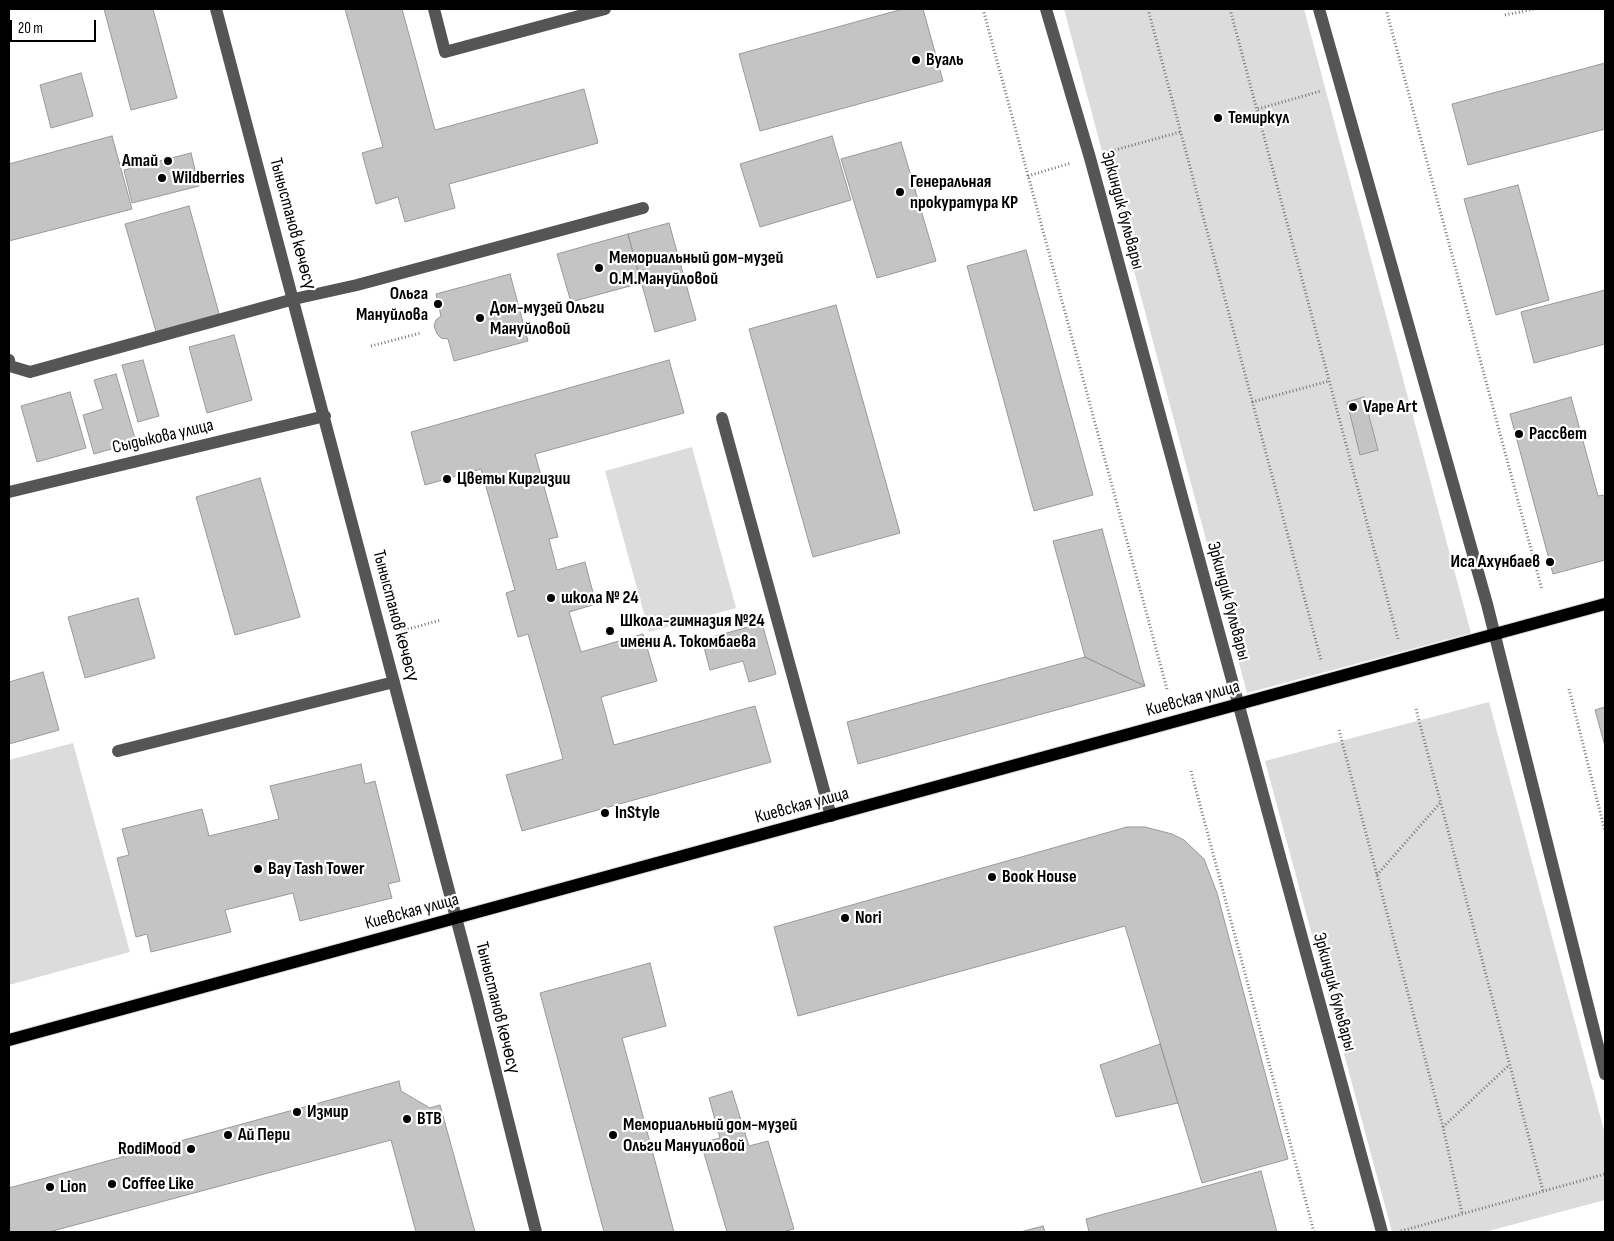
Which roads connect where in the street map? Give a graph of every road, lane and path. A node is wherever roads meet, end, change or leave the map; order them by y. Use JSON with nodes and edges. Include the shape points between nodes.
{"nodes":[{"id":1,"x":216,"y":9,"type":"edge"},
{"id":2,"x":434,"y":9,"type":"edge"},
{"id":3,"x":605,"y":9,"type":"edge"},
{"id":4,"x":982,"y":9,"type":"edge"},
{"id":5,"x":1046,"y":9,"type":"edge"},
{"id":6,"x":1148,"y":9,"type":"edge"},
{"id":7,"x":1230,"y":9,"type":"edge"},
{"id":8,"x":1319,"y":9,"type":"edge"},
{"id":9,"x":1386,"y":9,"type":"edge"},
{"id":10,"x":1534,"y":9,"type":"edge"},
{"id":11,"x":1505,"y":15,"type":"dead end"},
{"id":12,"x":1340,"y":85,"type":"junction"},
{"id":13,"x":1258,"y":110,"type":"junction"},
{"id":14,"x":643,"y":208,"type":"dead end"},
{"id":15,"x":294,"y":299,"type":"junction"},
{"id":16,"x":421,"y":332,"type":"dead end"},
{"id":17,"x":370,"y":346,"type":"dead end"},
{"id":18,"x":9,"y":360,"type":"edge"},
{"id":19,"x":1329,"y":381,"type":"junction"},
{"id":20,"x":1252,"y":402,"type":"junction"},
{"id":21,"x":325,"y":416,"type":"junction"},
{"id":22,"x":722,"y":418,"type":"dead end"},
{"id":23,"x":9,"y":492,"type":"edge"},
{"id":24,"x":1542,"y":590,"type":"dead end"},
{"id":25,"x":1605,"y":604,"type":"edge"},
{"id":26,"x":1495,"y":634,"type":"junction"},
{"id":27,"x":1399,"y":643,"type":"dead end"},
{"id":28,"x":1323,"y":667,"type":"dead end"},
{"id":29,"x":394,"y":682,"type":"junction"},
{"id":30,"x":1167,"y":689,"type":"dead end"},
{"id":31,"x":1568,"y":689,"type":"dead end"},
{"id":32,"x":1238,"y":705,"type":"junction"},
{"id":33,"x":1416,"y":709,"type":"dead end"},
{"id":34,"x":1339,"y":730,"type":"dead end"},
{"id":35,"x":118,"y":751,"type":"dead end"},
{"id":36,"x":1191,"y":770,"type":"dead end"},
{"id":37,"x":1441,"y":803,"type":"junction"},
{"id":38,"x":831,"y":816,"type":"junction"},
{"id":39,"x":1605,"y":831,"type":"edge"},
{"id":40,"x":1377,"y":875,"type":"junction"},
{"id":41,"x":456,"y":918,"type":"junction"},
{"id":42,"x":9,"y":1040,"type":"edge"},
{"id":43,"x":1509,"y":1065,"type":"junction"},
{"id":44,"x":1605,"y":1074,"type":"edge"},
{"id":45,"x":1443,"y":1127,"type":"junction"},
{"id":46,"x":1605,"y":1174,"type":"edge"},
{"id":47,"x":1543,"y":1191,"type":"junction"},
{"id":48,"x":1462,"y":1213,"type":"junction"},
{"id":49,"x":536,"y":1232,"type":"edge"},
{"id":50,"x":1314,"y":1232,"type":"edge"},
{"id":51,"x":1382,"y":1232,"type":"edge"},
{"id":52,"x":1398,"y":1232,"type":"edge"}],
"edges":[{"from":1,"to":15,"type":"street","name":"Тыныстанов көчөсү"},
{"from":2,"to":3,"type":"street","via":[[446,52]]},
{"from":4,"to":30,"type":"path"},
{"from":5,"to":32,"type":"street","name":"Эркиндик бульвары","via":[[1090,158]]},
{"from":6,"to":20,"type":"path"},
{"from":7,"to":13,"type":"path"},
{"from":8,"to":12,"type":"street"},
{"from":9,"to":24,"type":"path"},
{"from":10,"to":11,"type":"path"},
{"from":12,"to":13,"type":"path"},
{"from":12,"to":26,"type":"street"},
{"from":13,"to":19,"type":"path"},
{"from":14,"to":15,"type":"street"},
{"from":15,"to":18,"type":"street","via":[[30,372],[10,366]]},
{"from":15,"to":21,"type":"street","name":"Тыныстанов көчөсү"},
{"from":16,"to":17,"type":"path"},
{"from":19,"to":20,"type":"path"},
{"from":19,"to":27,"type":"path"},
{"from":20,"to":28,"type":"path"},
{"from":21,"to":23,"type":"street","name":"Сыдыкова улица"},
{"from":21,"to":29,"type":"street","name":"Тыныстанов көчөсү"},
{"from":22,"to":38,"type":"street"},
{"from":25,"to":26,"type":"main road","name":"Киевская улица"},
{"from":26,"to":32,"type":"main road","name":"Киевская улица"},
{"from":26,"to":44,"type":"street"},
{"from":29,"to":35,"type":"street"},
{"from":29,"to":41,"type":"street","name":"Тыныстанов көчөсү"},
{"from":31,"to":39,"type":"path"},
{"from":32,"to":38,"type":"main road","name":"Киевская улица"},
{"from":32,"to":51,"type":"street","name":"Эркиндик бульвары"},
{"from":33,"to":37,"type":"path"},
{"from":34,"to":40,"type":"path"},
{"from":36,"to":50,"type":"path"},
{"from":37,"to":40,"type":"path"},
{"from":37,"to":43,"type":"path"},
{"from":38,"to":41,"type":"main road","name":"Киевская улица"},
{"from":40,"to":45,"type":"path"},
{"from":41,"to":42,"type":"main road","name":"Киевская улица"},
{"from":41,"to":49,"type":"street","name":"Тыныстанов көчөсү"},
{"from":43,"to":45,"type":"path"},
{"from":43,"to":47,"type":"path"},
{"from":45,"to":48,"type":"path"},
{"from":46,"to":47,"type":"path"},
{"from":47,"to":48,"type":"path"},
{"from":48,"to":52,"type":"path"}]}
